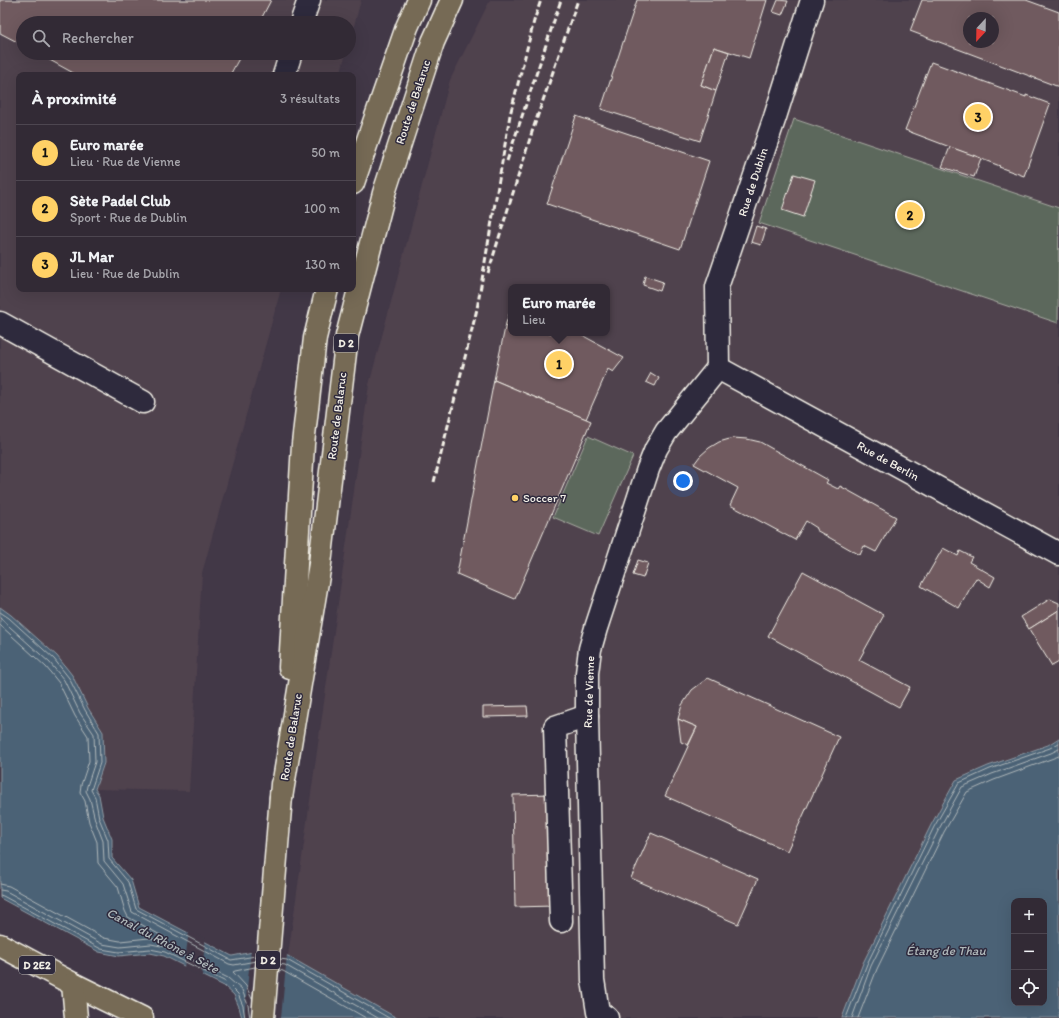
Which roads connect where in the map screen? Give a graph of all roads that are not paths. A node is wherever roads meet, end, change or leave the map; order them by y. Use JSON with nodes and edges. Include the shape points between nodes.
{"nodes":[{"id":1,"x":309,"y":0,"type":"edge"},
{"id":2,"x":419,"y":0,"type":"edge"},
{"id":3,"x":452,"y":0,"type":"edge"},
{"id":4,"x":812,"y":0,"type":"edge"},
{"id":5,"x":303,"y":16,"type":"edge"},
{"id":6,"x":289,"y":60,"type":"edge"},
{"id":7,"x":285,"y":72,"type":"edge"},
{"id":8,"x":356,"y":174,"type":"edge"},
{"id":9,"x":326,"y":292,"type":"edge"},
{"id":10,"x":0,"y":323,"type":"edge"},
{"id":11,"x":718,"y":368,"type":"junction"},
{"id":12,"x":143,"y":402,"type":"dead end"},
{"id":13,"x":1059,"y":554,"type":"edge"},
{"id":14,"x":587,"y":716,"type":"junction"},
{"id":15,"x":281,"y":798,"type":"junction"},
{"id":16,"x":561,"y":921,"type":"dead end"},
{"id":17,"x":0,"y":945,"type":"edge"},
{"id":18,"x":73,"y":984,"type":"junction"},
{"id":19,"x":603,"y":1015,"type":"edge"},
{"id":20,"x":76,"y":1018,"type":"edge"},
{"id":21,"x":142,"y":1018,"type":"edge"},
{"id":22,"x":263,"y":1018,"type":"edge"}],
"edges":[{"from":1,"to":5,"type":"street"},
{"from":2,"to":8,"type":"main road","via":[[407,27]]},
{"from":3,"to":15,"type":"main road","name":"Route de Balaruc","number":"D 2","via":[[433,42],[384,193],[347,336],[320,564]]},
{"from":4,"to":11,"type":"street","name":"Rue de Dublin","via":[[718,287]]},
{"from":6,"to":7,"type":"street"},
{"from":9,"to":15,"type":"main road","name":"Route de Balaruc","number":"D 2","via":[[315,338],[303,444]]},
{"from":10,"to":12,"type":"street"},
{"from":11,"to":13,"type":"street","name":"Rue de Berlin"},
{"from":11,"to":14,"type":"street","name":"Rue de Vienne","via":[[666,432],[648,469],[590,649]]},
{"from":14,"to":16,"type":"street","via":[[555,726]]},
{"from":14,"to":19,"type":"street","name":"Rue de Vienne","via":[[593,980]]},
{"from":15,"to":22,"type":"main road","name":"Route de Balaruc","number":"D 2"},
{"from":17,"to":18,"type":"main road","number":"D 2E2"},
{"from":18,"to":20,"type":"main road"},
{"from":18,"to":21,"type":"main road","number":"D 2E2"}]}
